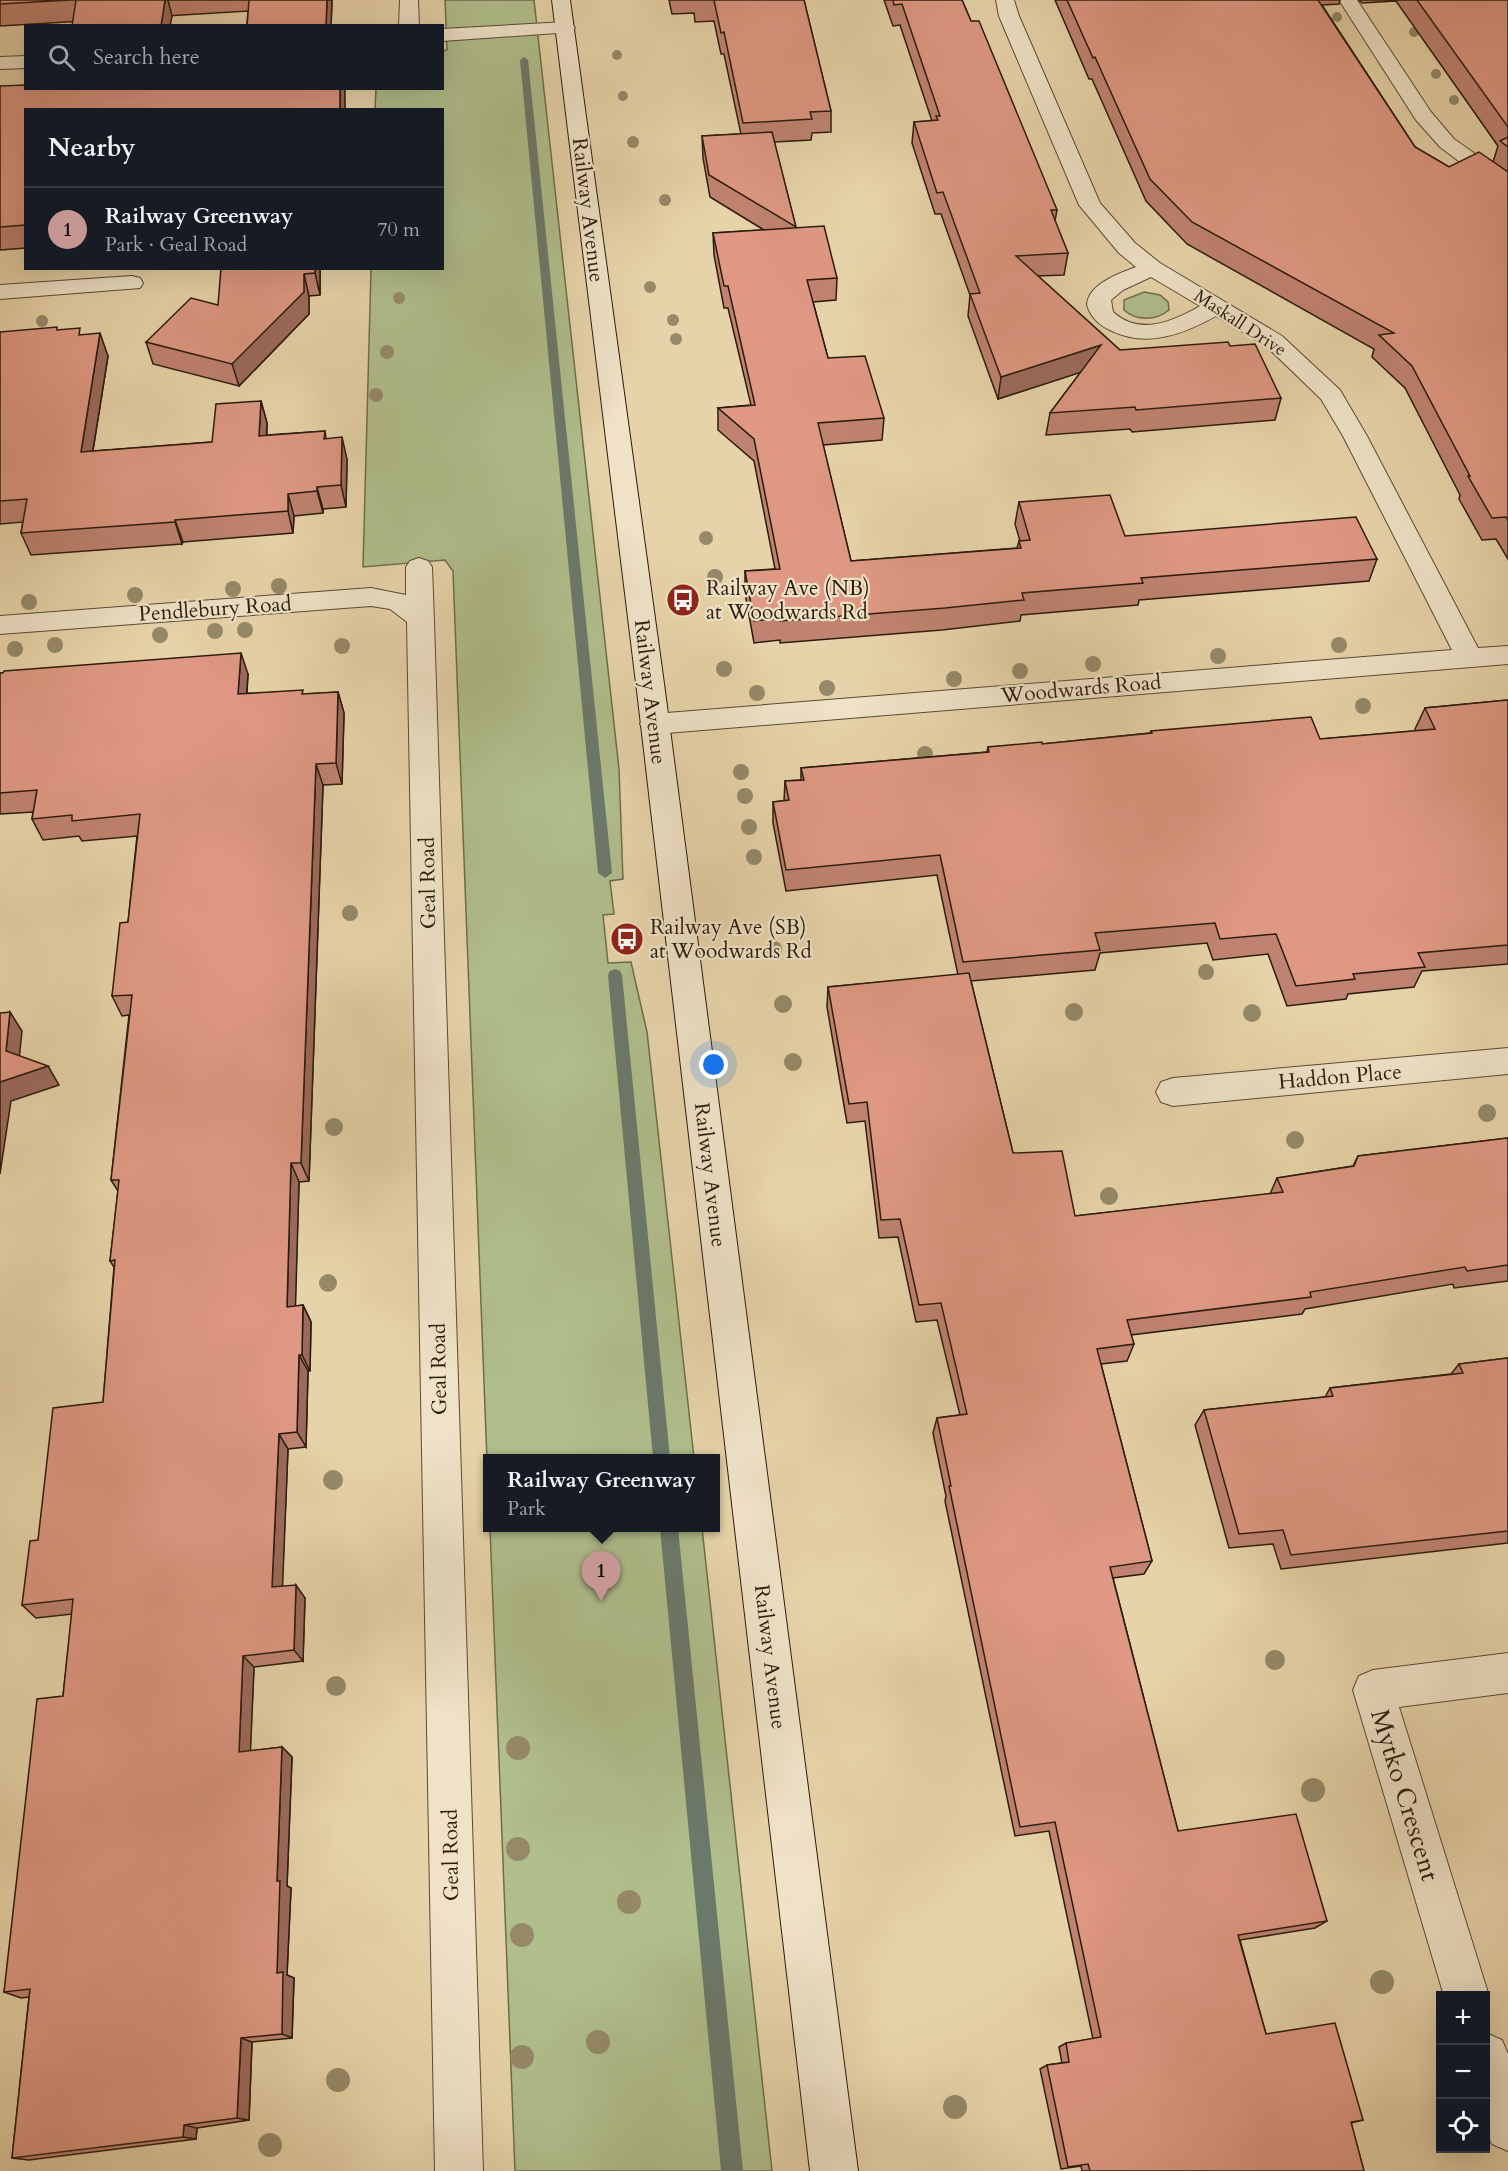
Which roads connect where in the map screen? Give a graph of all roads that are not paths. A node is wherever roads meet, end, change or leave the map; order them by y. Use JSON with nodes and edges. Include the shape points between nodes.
{"nodes":[{"id":1,"x":408,"y":0,"type":"edge"},
{"id":2,"x":1005,"y":0,"type":"edge"},
{"id":3,"x":1348,"y":0,"type":"edge"},
{"id":4,"x":563,"y":14,"type":"edge"},
{"id":5,"x":409,"y":24,"type":"edge"},
{"id":6,"x":444,"y":35,"type":"edge"},
{"id":7,"x":24,"y":62,"type":"edge"},
{"id":8,"x":0,"y":63,"type":"edge"},
{"id":9,"x":1508,"y":187,"type":"edge"},
{"id":10,"x":1152,"y":268,"type":"junction"},
{"id":11,"x":132,"y":283,"type":"dead end"},
{"id":12,"x":0,"y":292,"type":"edge"},
{"id":13,"x":1216,"y":307,"type":"junction"},
{"id":14,"x":419,"y":567,"type":"dead end"},
{"id":15,"x":421,"y":621,"type":"junction"},
{"id":16,"x":0,"y":625,"type":"edge"},
{"id":17,"x":1508,"y":655,"type":"edge"},
{"id":18,"x":1470,"y":658,"type":"junction"},
{"id":19,"x":654,"y":724,"type":"junction"},
{"id":20,"x":1508,"y":1061,"type":"edge"},
{"id":21,"x":1173,"y":1092,"type":"dead end"},
{"id":22,"x":1508,"y":1673,"type":"edge"},
{"id":23,"x":1466,"y":1991,"type":"edge"},
{"id":24,"x":1490,"y":2072,"type":"edge"},
{"id":25,"x":1508,"y":2128,"type":"edge"},
{"id":26,"x":459,"y":2171,"type":"edge"},
{"id":27,"x":834,"y":2171,"type":"edge"}],
"edges":[{"from":1,"to":5,"type":"street"},
{"from":2,"to":10,"type":"street","name":"Maskall Drive","via":[[1090,205],[1127,248]]},
{"from":3,"to":9,"type":"street","via":[[1423,116],[1447,143]]},
{"from":4,"to":6,"type":"street"},
{"from":4,"to":19,"type":"street","name":"Railway Avenue"},
{"from":7,"to":8,"type":"street"},
{"from":10,"to":13,"type":"street","name":"Maskall Drive"},
{"from":10,"to":13,"type":"street","via":[[1103,293],[1098,301],[1105,318],[1129,330],[1159,332]]},
{"from":11,"to":12,"type":"street"},
{"from":13,"to":18,"type":"street","name":"Maskall Drive","via":[[1274,341],[1331,395]]},
{"from":14,"to":15,"type":"street","name":"Geal Road"},
{"from":15,"to":16,"type":"street","name":"Pendlebury Road","via":[[408,605],[371,597]]},
{"from":15,"to":26,"type":"street","name":"Geal Road"},
{"from":17,"to":18,"type":"street","name":"Woodwards Road"},
{"from":18,"to":19,"type":"street","name":"Woodwards Road"},
{"from":19,"to":27,"type":"street","name":"Railway Avenue"},
{"from":20,"to":21,"type":"street","name":"Haddon Place"},
{"from":22,"to":23,"type":"street","name":"Mytko Crescent","via":[[1373,1690]]},
{"from":24,"to":25,"type":"street"}]}
